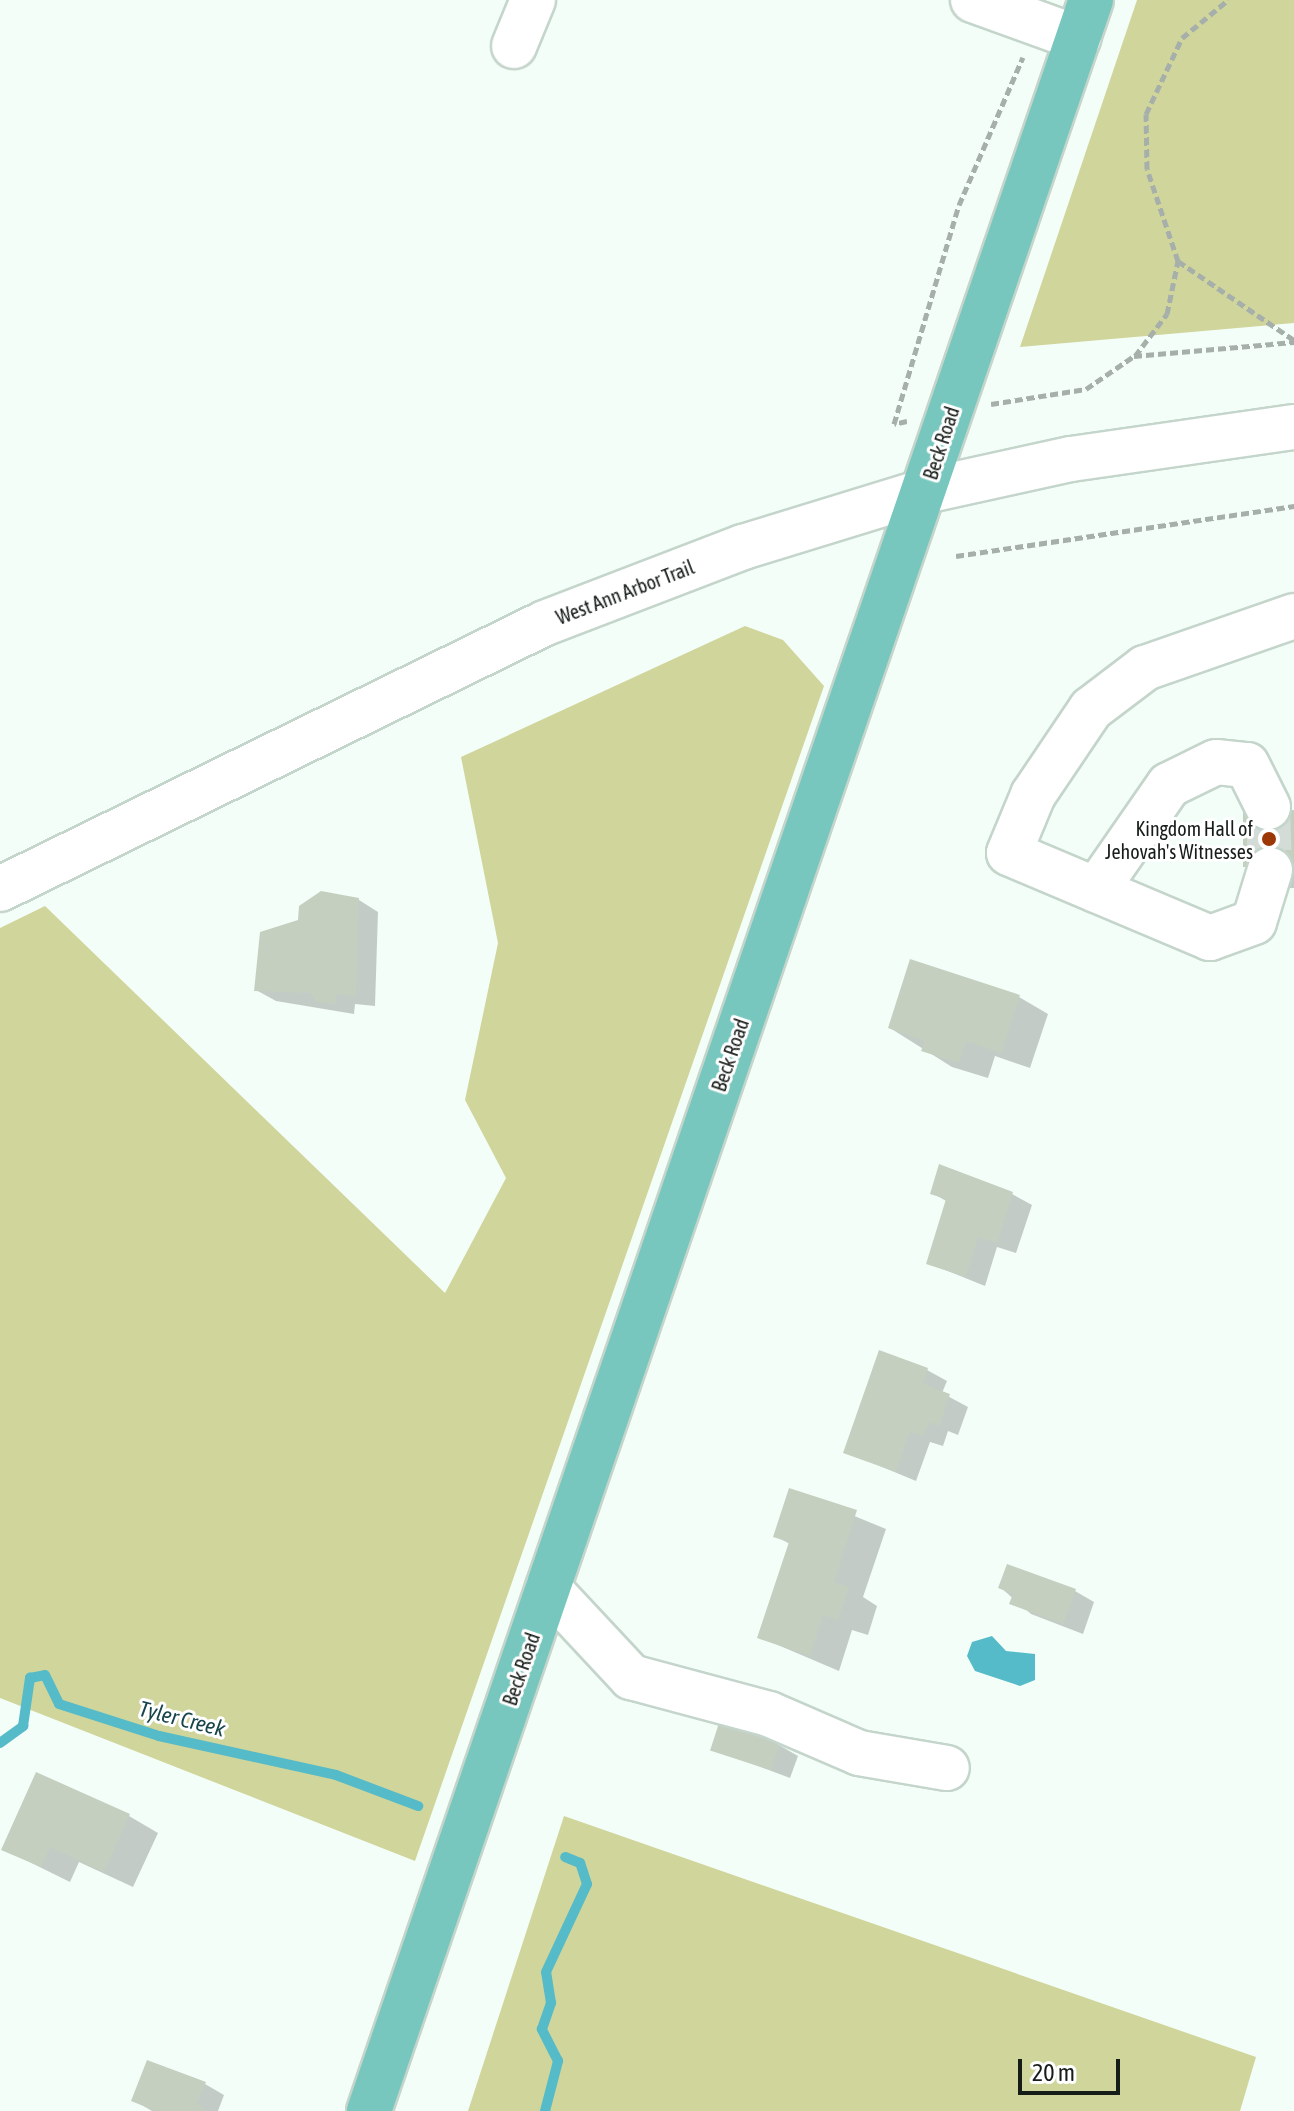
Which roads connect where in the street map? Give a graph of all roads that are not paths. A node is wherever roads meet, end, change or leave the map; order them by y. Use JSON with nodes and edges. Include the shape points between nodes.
{"nodes":[{"id":1,"x":533,"y":0,"type":"edge"},
{"id":2,"x":973,"y":0,"type":"edge"},
{"id":3,"x":1084,"y":19,"type":"edge"},
{"id":4,"x":514,"y":46,"type":"dead end"},
{"id":5,"x":1294,"y":427,"type":"edge"},
{"id":6,"x":925,"y":491,"type":"junction"},
{"id":7,"x":1294,"y":616,"type":"edge"},
{"id":8,"x":1268,"y":807,"type":"tunnel mouth"},
{"id":9,"x":1270,"y":870,"type":"tunnel mouth"},
{"id":10,"x":0,"y":889,"type":"edge"},
{"id":11,"x":1096,"y":890,"type":"junction"},
{"id":12,"x":548,"y":1588,"type":"junction"},
{"id":13,"x":947,"y":1768,"type":"dead end"},
{"id":14,"x":369,"y":2111,"type":"edge"}],
"edges":[{"from":1,"to":4,"type":"street"},
{"from":2,"to":3,"type":"street"},
{"from":3,"to":6,"type":"main road","name":"Beck Road"},
{"from":5,"to":6,"type":"street","name":"West Ann Arbor Trail","via":[[1086,456]]},
{"from":6,"to":10,"type":"street","name":"West Ann Arbor Trail","via":[[743,547],[545,623]]},
{"from":6,"to":12,"type":"main road","name":"Beck Road"},
{"from":7,"to":11,"type":"street","via":[[1145,668],[1091,709],[1033,795],[1009,853]]},
{"from":8,"to":11,"type":"street","via":[[1247,765],[1216,762],[1169,785]]},
{"from":9,"to":11,"type":"street","via":[[1254,922],[1210,938]]},
{"from":12,"to":13,"type":"street","via":[[631,1677],[769,1714],[859,1753]]},
{"from":12,"to":14,"type":"main road","name":"Beck Road"}]}
